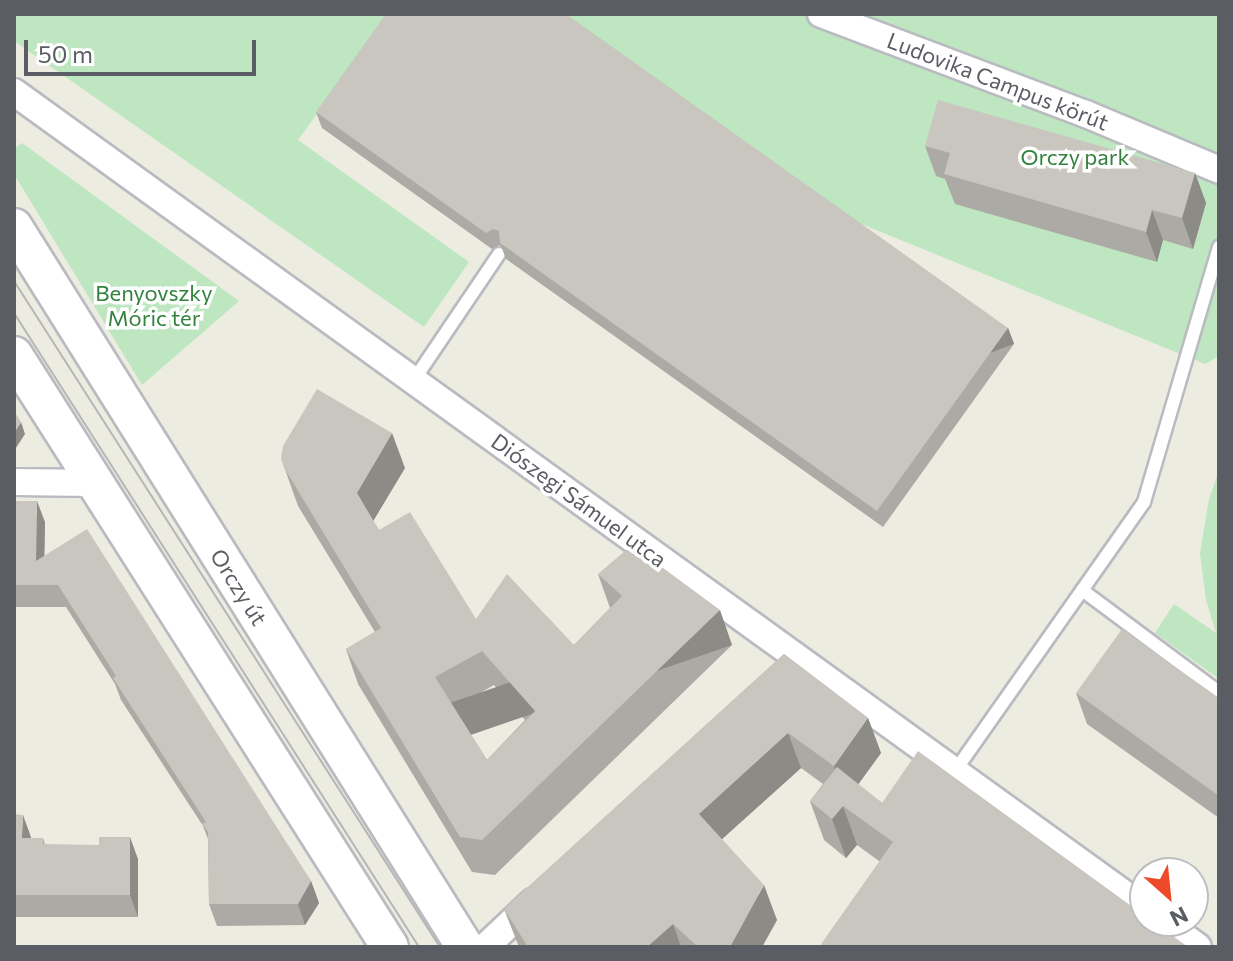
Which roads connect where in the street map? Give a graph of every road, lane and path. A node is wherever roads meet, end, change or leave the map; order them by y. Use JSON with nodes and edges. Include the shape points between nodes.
{"nodes":[{"id":1,"x":821,"y":14,"type":"edge"},
{"id":2,"x":14,"y":92,"type":"edge"},
{"id":3,"x":1219,"y":170,"type":"edge"},
{"id":4,"x":14,"y":227,"type":"edge"},
{"id":5,"x":1219,"y":247,"type":"edge"},
{"id":6,"x":499,"y":254,"type":"edge"},
{"id":7,"x":14,"y":355,"type":"edge"},
{"id":8,"x":414,"y":380,"type":"junction"},
{"id":9,"x":14,"y":482,"type":"edge"},
{"id":10,"x":93,"y":483,"type":"junction"},
{"id":11,"x":1082,"y":590,"type":"junction"},
{"id":12,"x":797,"y":657,"type":"junction"},
{"id":13,"x":774,"y":679,"type":"edge"},
{"id":14,"x":1219,"y":692,"type":"edge"},
{"id":15,"x":955,"y":771,"type":"junction"},
{"id":16,"x":554,"y":883,"type":"edge"},
{"id":17,"x":1129,"y":897,"type":"edge"},
{"id":18,"x":390,"y":947,"type":"edge"},
{"id":19,"x":465,"y":947,"type":"edge"},
{"id":20,"x":485,"y":947,"type":"edge"}],
"edges":[{"from":1,"to":3,"type":"street","name":"Ludovika Campus körút"},
{"from":2,"to":8,"type":"street","name":"Diószegi Sámuel utca"},
{"from":4,"to":19,"type":"street","name":"Orczy út"},
{"from":5,"to":11,"type":"lane","via":[[1144,502]]},
{"from":6,"to":8,"type":"lane"},
{"from":7,"to":10,"type":"street"},
{"from":8,"to":12,"type":"street","name":"Diószegi Sámuel utca"},
{"from":9,"to":10,"type":"street"},
{"from":10,"to":18,"type":"street"},
{"from":11,"to":14,"type":"lane"},
{"from":11,"to":15,"type":"lane"},
{"from":12,"to":13,"type":"street"},
{"from":12,"to":15,"type":"street","name":"Diószegi Sámuel utca"},
{"from":15,"to":17,"type":"street","name":"Diószegi Sámuel utca"},
{"from":16,"to":20,"type":"street"}]}
